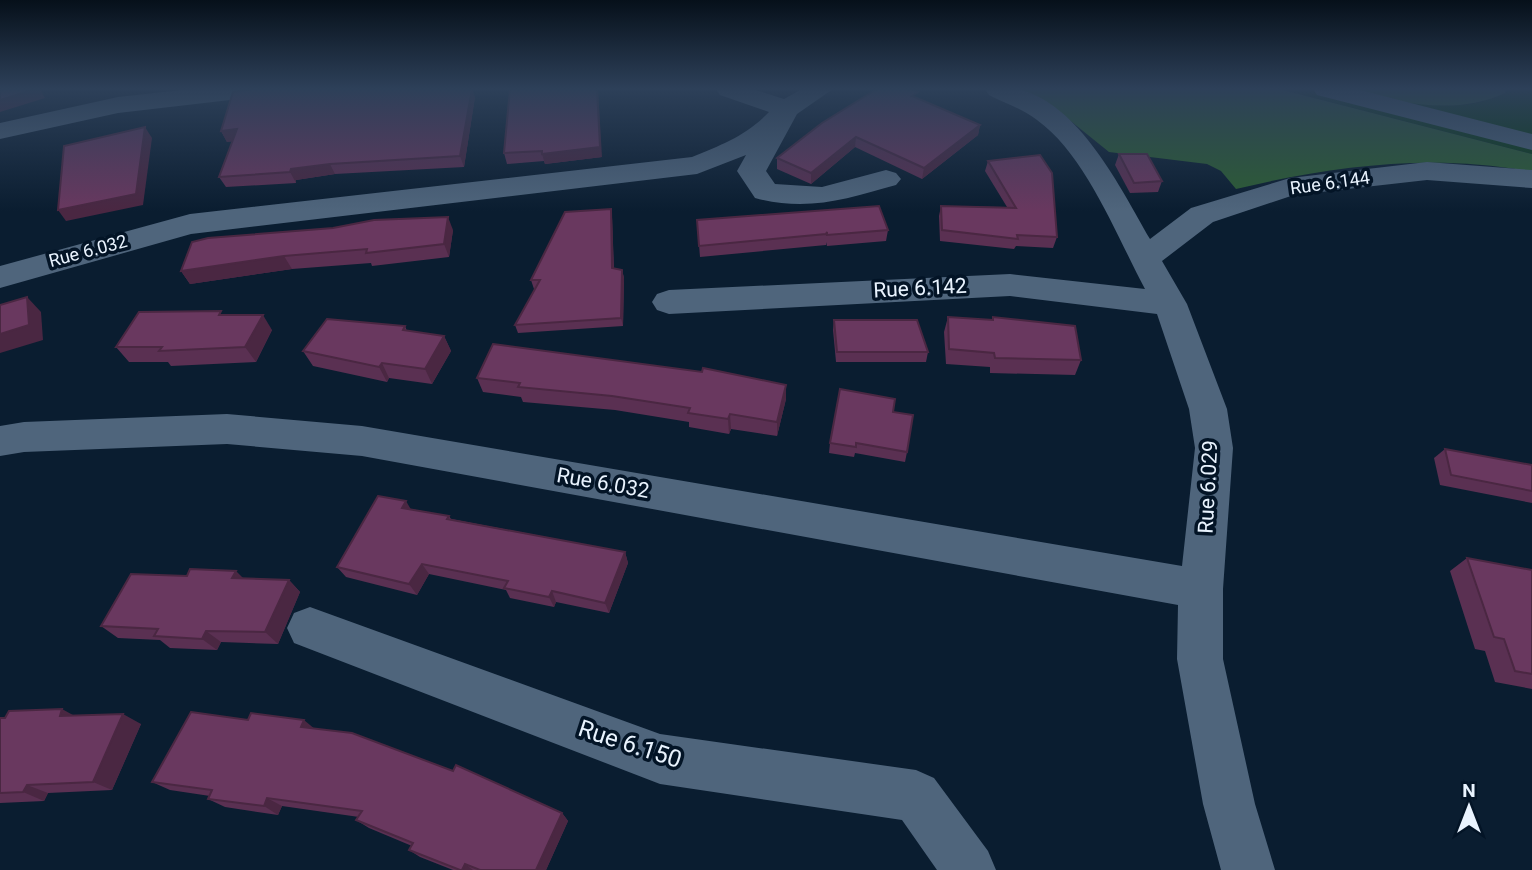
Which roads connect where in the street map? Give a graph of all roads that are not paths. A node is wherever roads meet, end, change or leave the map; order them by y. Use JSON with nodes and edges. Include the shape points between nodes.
{"nodes":[{"id":1,"x":767,"y":130,"type":"edge"},
{"id":2,"x":774,"y":130,"type":"edge"},
{"id":3,"x":1062,"y":130,"type":"edge"},
{"id":4,"x":1490,"y":130,"type":"edge"},
{"id":5,"x":1505,"y":130,"type":"edge"},
{"id":6,"x":1500,"y":132,"type":"junction"},
{"id":7,"x":1532,"y":142,"type":"edge"},
{"id":8,"x":886,"y":179,"type":"dead end"},
{"id":9,"x":1532,"y":179,"type":"edge"},
{"id":10,"x":1145,"y":258,"type":"junction"},
{"id":11,"x":7,"y":267,"type":"edge"},
{"id":12,"x":669,"y":302,"type":"dead end"},
{"id":13,"x":1170,"y":304,"type":"junction"},
{"id":14,"x":0,"y":441,"type":"edge"},
{"id":15,"x":1201,"y":589,"type":"junction"},
{"id":16,"x":310,"y":628,"type":"dead end"},
{"id":17,"x":969,"y":870,"type":"edge"},
{"id":18,"x":1248,"y":870,"type":"edge"}],
"edges":[{"from":1,"to":11,"type":"street","name":"Rue 6.032","via":[[722,157],[697,165],[190,224]]},
{"from":2,"to":8,"type":"street","via":[[751,171],[766,192],[822,196]]},
{"from":3,"to":10,"type":"street","name":"Rue 6.029","via":[[1094,167]]},
{"from":4,"to":6,"type":"street"},
{"from":5,"to":6,"type":"street"},
{"from":6,"to":7,"type":"street"},
{"from":9,"to":10,"type":"street","name":"Rue 6.144","via":[[1427,171],[1290,187],[1202,215]]},
{"from":10,"to":13,"type":"street","name":"Rue 6.029"},
{"from":12,"to":13,"type":"street","name":"Rue 6.142","via":[[1010,285]]},
{"from":13,"to":15,"type":"street","name":"Rue 6.029","via":[[1208,409],[1214,448]]},
{"from":14,"to":15,"type":"street","name":"Rue 6.032","via":[[227,429],[362,440]]},
{"from":15,"to":18,"type":"street","name":"Rue 6.029","via":[[1200,659],[1229,804]]},
{"from":16,"to":17,"type":"street","name":"Rue 6.150","via":[[660,759],[916,796]]}]}
